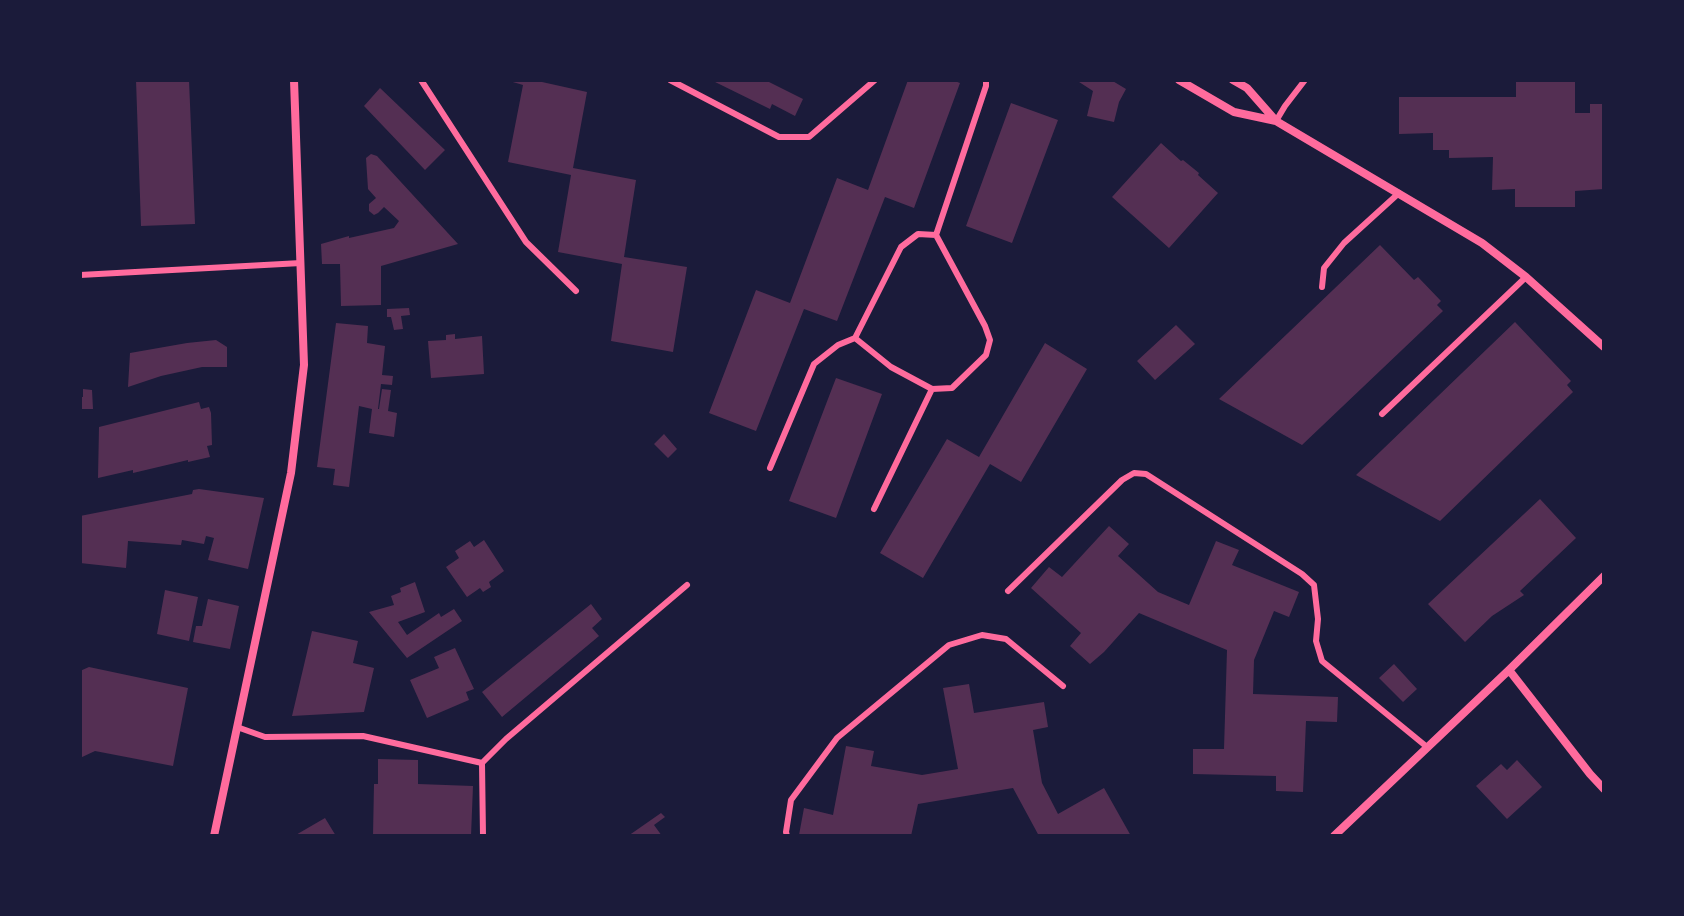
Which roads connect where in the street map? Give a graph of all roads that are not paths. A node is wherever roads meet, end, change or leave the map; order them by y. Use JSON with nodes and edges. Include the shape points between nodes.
{"nodes":[{"id":1,"x":294,"y":80,"type":"edge"},
{"id":2,"x":421,"y":80,"type":"edge"},
{"id":3,"x":670,"y":80,"type":"edge"},
{"id":4,"x":875,"y":80,"type":"edge"},
{"id":5,"x":986,"y":80,"type":"edge"},
{"id":6,"x":1179,"y":80,"type":"edge"},
{"id":7,"x":1233,"y":80,"type":"edge"},
{"id":8,"x":1305,"y":80,"type":"edge"},
{"id":9,"x":1276,"y":121,"type":"junction"},
{"id":10,"x":1399,"y":193,"type":"junction"},
{"id":11,"x":936,"y":235,"type":"junction"},
{"id":12,"x":301,"y":263,"type":"junction"},
{"id":13,"x":80,"y":275,"type":"edge"},
{"id":14,"x":1526,"y":277,"type":"junction"},
{"id":15,"x":1322,"y":287,"type":"dead end"},
{"id":16,"x":576,"y":291,"type":"dead end"},
{"id":17,"x":855,"y":338,"type":"junction"},
{"id":18,"x":1604,"y":347,"type":"edge"},
{"id":19,"x":932,"y":389,"type":"junction"},
{"id":20,"x":1382,"y":414,"type":"dead end"},
{"id":21,"x":770,"y":468,"type":"dead end"},
{"id":22,"x":874,"y":509,"type":"dead end"},
{"id":23,"x":1604,"y":576,"type":"edge"},
{"id":24,"x":687,"y":585,"type":"dead end"},
{"id":25,"x":1008,"y":591,"type":"dead end"},
{"id":26,"x":1509,"y":670,"type":"junction"},
{"id":27,"x":1063,"y":686,"type":"dead end"},
{"id":28,"x":237,"y":727,"type":"junction"},
{"id":29,"x":1427,"y":747,"type":"junction"},
{"id":30,"x":482,"y":763,"type":"junction"},
{"id":31,"x":1604,"y":789,"type":"edge"},
{"id":32,"x":214,"y":836,"type":"edge"},
{"id":33,"x":483,"y":836,"type":"edge"},
{"id":34,"x":787,"y":836,"type":"edge"},
{"id":35,"x":1334,"y":836,"type":"edge"}],
"edges":[{"from":1,"to":12,"type":"street"},
{"from":2,"to":16,"type":"lane","via":[[526,242]]},
{"from":3,"to":4,"type":"lane","via":[[779,137],[809,137]]},
{"from":5,"to":11,"type":"lane"},
{"from":6,"to":9,"type":"street","via":[[1234,112]]},
{"from":7,"to":9,"type":"street"},
{"from":8,"to":9,"type":"lane"},
{"from":9,"to":10,"type":"street"},
{"from":10,"to":14,"type":"street","via":[[1482,243]]},
{"from":10,"to":15,"type":"lane","via":[[1344,243],[1324,268]]},
{"from":11,"to":17,"type":"lane","via":[[918,234],[901,247]]},
{"from":11,"to":19,"type":"lane","via":[[990,340],[986,355],[952,388]]},
{"from":12,"to":13,"type":"lane"},
{"from":12,"to":28,"type":"street","via":[[304,365],[291,473]]},
{"from":14,"to":18,"type":"street"},
{"from":14,"to":20,"type":"lane"},
{"from":17,"to":19,"type":"lane","via":[[891,367]]},
{"from":17,"to":21,"type":"lane","via":[[814,364]]},
{"from":19,"to":22,"type":"lane"},
{"from":23,"to":26,"type":"street"},
{"from":24,"to":30,"type":"lane"},
{"from":25,"to":29,"type":"lane","via":[[1122,480],[1146,474],[1314,585],[1322,661]]},
{"from":26,"to":29,"type":"street"},
{"from":26,"to":31,"type":"street"},
{"from":27,"to":34,"type":"lane","via":[[1006,639],[982,635],[949,645],[837,738],[791,800]]},
{"from":28,"to":30,"type":"lane","via":[[265,737],[363,736]]},
{"from":28,"to":32,"type":"street"},
{"from":29,"to":35,"type":"street"},
{"from":30,"to":33,"type":"lane"}]}
